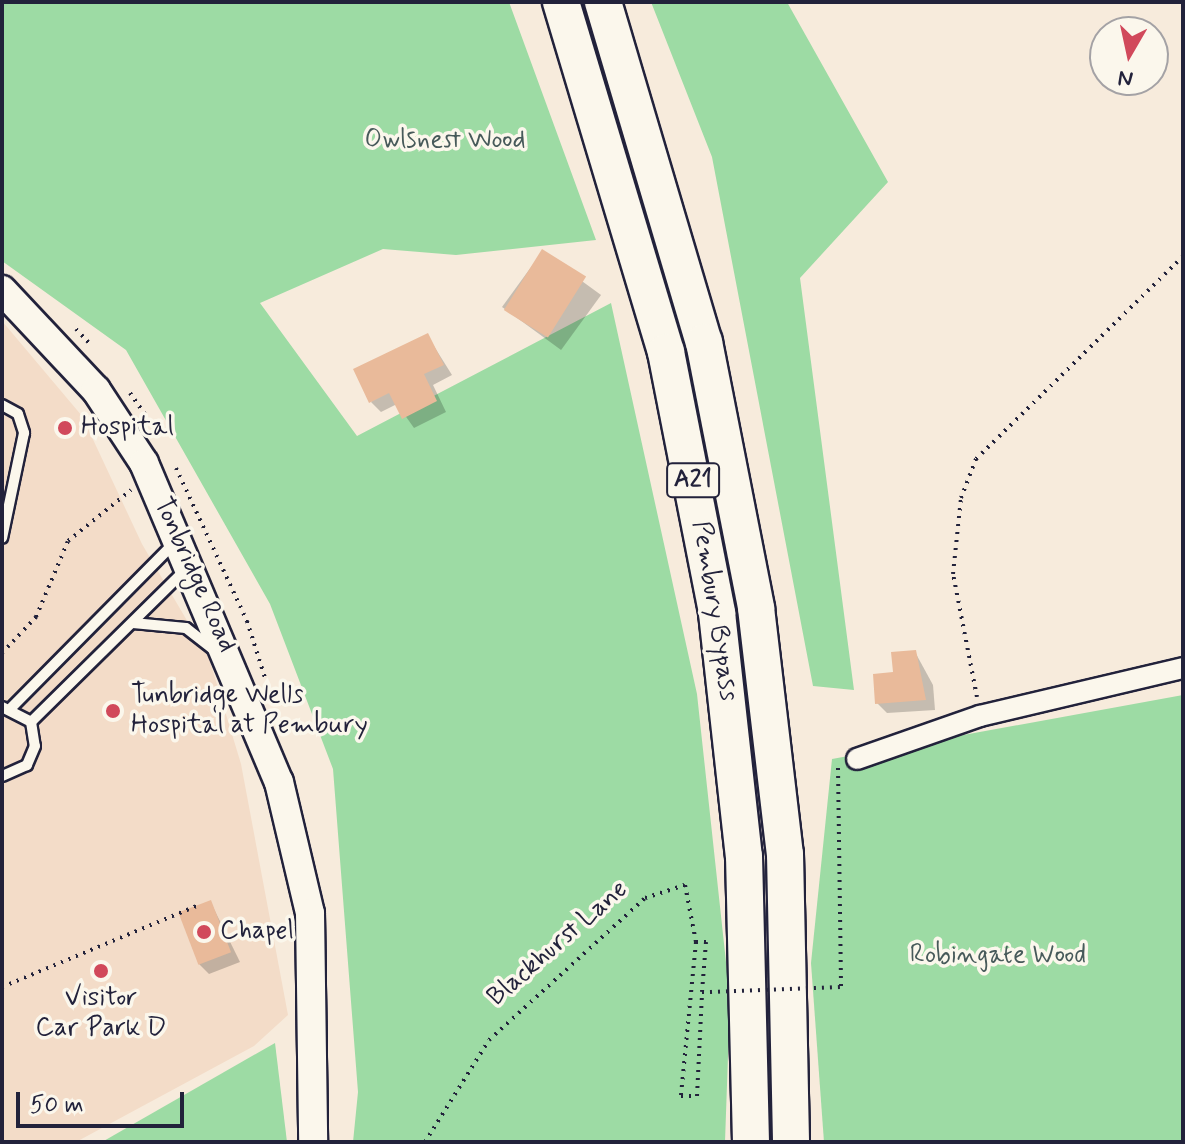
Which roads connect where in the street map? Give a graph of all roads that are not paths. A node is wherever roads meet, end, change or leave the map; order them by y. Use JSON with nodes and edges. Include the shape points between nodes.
{"nodes":[{"id":1,"x":561,"y":2,"type":"edge"},
{"id":2,"x":603,"y":2,"type":"edge"},
{"id":3,"x":2,"y":290,"type":"edge"},
{"id":4,"x":2,"y":405,"type":"edge"},
{"id":5,"x":179,"y":537,"type":"junction"},
{"id":6,"x":2,"y":538,"type":"edge"},
{"id":7,"x":191,"y":564,"type":"junction"},
{"id":8,"x":133,"y":623,"type":"junction"},
{"id":9,"x":1183,"y":668,"type":"edge"},
{"id":10,"x":238,"y":675,"type":"junction"},
{"id":11,"x":7,"y":708,"type":"edge"},
{"id":12,"x":31,"y":722,"type":"junction"},
{"id":13,"x":857,"y":759,"type":"road end"},
{"id":14,"x":2,"y":776,"type":"edge"},
{"id":15,"x":313,"y":1142,"type":"edge"},
{"id":16,"x":751,"y":1142,"type":"edge"},
{"id":17,"x":791,"y":1142,"type":"edge"}],
"edges":[{"from":1,"to":16,"type":"highway","name":"Pembury Bypass","number":"A21","via":[[666,352],[717,613],[744,856]]},
{"from":2,"to":17,"type":"highway","name":"Pembury Bypass","number":"A21","via":[[704,342],[754,593],[785,854]]},
{"from":3,"to":5,"type":"street","name":"Tonbridge Road","via":[[96,390],[152,477]]},
{"from":4,"to":6,"type":"lane","via":[[18,414],[24,433]]},
{"from":5,"to":7,"type":"street","name":"Tonbridge Road"},
{"from":5,"to":11,"type":"lane"},
{"from":7,"to":8,"type":"lane"},
{"from":7,"to":10,"type":"street","name":"Tonbridge Road"},
{"from":8,"to":10,"type":"lane","via":[[186,628]]},
{"from":8,"to":12,"type":"lane"},
{"from":9,"to":13,"type":"street","via":[[980,716]]},
{"from":10,"to":15,"type":"street","name":"Tonbridge Road","via":[[279,782],[310,913]]},
{"from":11,"to":12,"type":"lane"},
{"from":12,"to":14,"type":"lane","via":[[33,756]]}]}
